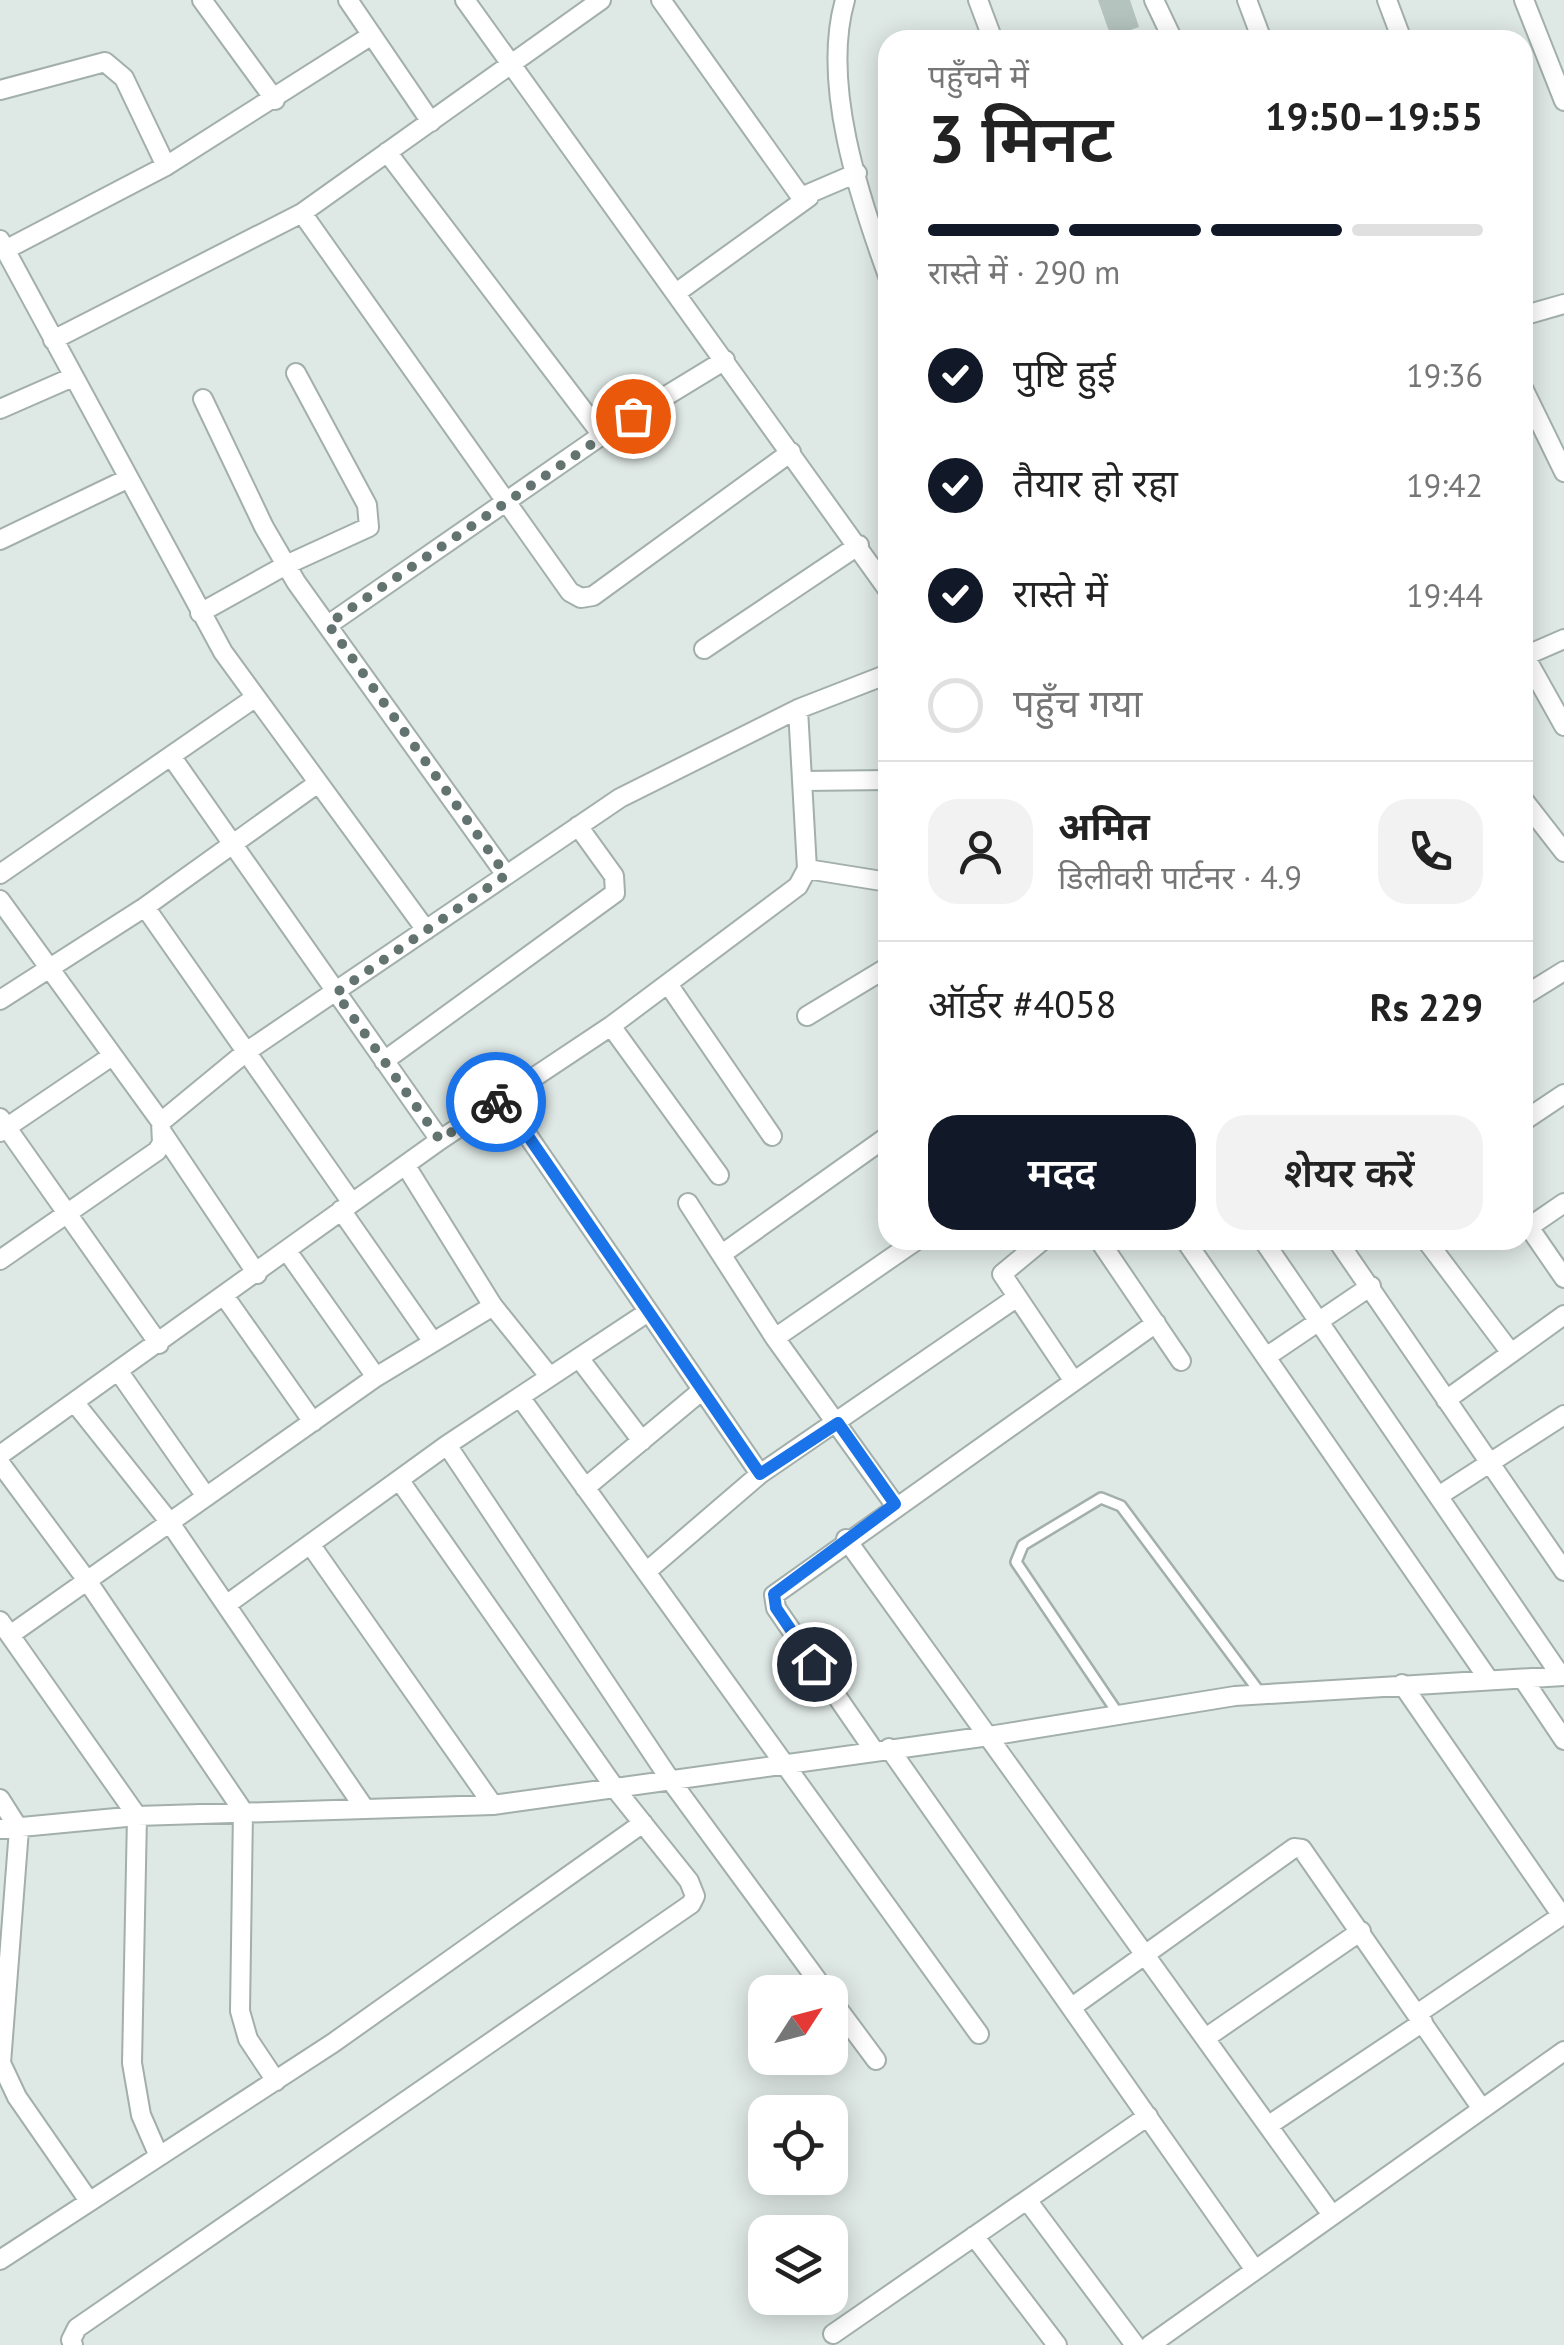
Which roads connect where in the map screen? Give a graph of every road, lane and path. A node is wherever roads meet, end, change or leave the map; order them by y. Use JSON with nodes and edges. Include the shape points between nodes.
{"nodes":[{"id":1,"x":202,"y":0,"type":"edge"},
{"id":2,"x":348,"y":0,"type":"edge"},
{"id":3,"x":464,"y":0,"type":"edge"},
{"id":4,"x":602,"y":0,"type":"edge"},
{"id":5,"x":661,"y":0,"type":"edge"},
{"id":6,"x":845,"y":0,"type":"edge"},
{"id":7,"x":978,"y":0,"type":"edge"},
{"id":8,"x":1154,"y":0,"type":"edge"},
{"id":9,"x":1247,"y":0,"type":"edge"},
{"id":10,"x":1387,"y":0,"type":"edge"},
{"id":11,"x":1524,"y":0,"type":"edge"},
{"id":12,"x":988,"y":30,"type":"edge"},
{"id":13,"x":1168,"y":30,"type":"edge"},
{"id":14,"x":1258,"y":30,"type":"edge"},
{"id":15,"x":1398,"y":30,"type":"edge"},
{"id":16,"x":372,"y":35,"type":"junction"},
{"id":17,"x":510,"y":67,"type":"junction"},
{"id":18,"x":1558,"y":69,"type":"edge"},
{"id":19,"x":0,"y":90,"type":"edge"},
{"id":20,"x":275,"y":100,"type":"junction"},
{"id":21,"x":1564,"y":102,"type":"edge"},
{"id":22,"x":431,"y":122,"type":"junction"},
{"id":23,"x":387,"y":152,"type":"junction"},
{"id":24,"x":166,"y":166,"type":"junction"},
{"id":25,"x":857,"y":174,"type":"junction"},
{"id":26,"x":809,"y":196,"type":"junction"},
{"id":27,"x":302,"y":213,"type":"junction"},
{"id":28,"x":878,"y":243,"type":"edge"},
{"id":29,"x":2,"y":245,"type":"edge"},
{"id":30,"x":676,"y":293,"type":"junction"},
{"id":31,"x":1564,"y":304,"type":"edge"},
{"id":32,"x":1533,"y":313,"type":"edge"},
{"id":33,"x":53,"y":340,"type":"junction"},
{"id":34,"x":725,"y":360,"type":"junction"},
{"id":35,"x":296,"y":373,"type":"dead end"},
{"id":36,"x":73,"y":377,"type":"junction"},
{"id":37,"x":203,"y":399,"type":"dead end"},
{"id":38,"x":0,"y":409,"type":"edge"},
{"id":39,"x":1533,"y":409,"type":"edge"},
{"id":40,"x":602,"y":434,"type":"junction"},
{"id":41,"x":791,"y":452,"type":"junction"},
{"id":42,"x":1564,"y":472,"type":"edge"},
{"id":43,"x":127,"y":479,"type":"junction"},
{"id":44,"x":506,"y":500,"type":"junction"},
{"id":45,"x":0,"y":540,"type":"edge"},
{"id":46,"x":859,"y":546,"type":"junction"},
{"id":47,"x":286,"y":565,"type":"junction"},
{"id":48,"x":878,"y":575,"type":"edge"},
{"id":49,"x":200,"y":613,"type":"junction"},
{"id":50,"x":328,"y":624,"type":"junction"},
{"id":51,"x":1564,"y":639,"type":"edge"},
{"id":52,"x":704,"y":648,"type":"dead end"},
{"id":53,"x":1533,"y":651,"type":"edge"},
{"id":54,"x":1533,"y":670,"type":"edge"},
{"id":55,"x":878,"y":678,"type":"edge"},
{"id":56,"x":256,"y":696,"type":"junction"},
{"id":57,"x":798,"y":710,"type":"junction"},
{"id":58,"x":1564,"y":726,"type":"edge"},
{"id":59,"x":171,"y":756,"type":"junction"},
{"id":60,"x":878,"y":780,"type":"edge"},
{"id":61,"x":804,"y":781,"type":"junction"},
{"id":62,"x":318,"y":783,"type":"junction"},
{"id":63,"x":1533,"y":812,"type":"edge"},
{"id":64,"x":578,"y":826,"type":"junction"},
{"id":65,"x":234,"y":844,"type":"junction"},
{"id":66,"x":1564,"y":852,"type":"edge"},
{"id":67,"x":807,"y":869,"type":"junction"},
{"id":68,"x":0,"y":874,"type":"edge"},
{"id":69,"x":506,"y":875,"type":"junction"},
{"id":70,"x":878,"y":880,"type":"edge"},
{"id":71,"x":0,"y":900,"type":"edge"},
{"id":72,"x":144,"y":908,"type":"junction"},
{"id":73,"x":426,"y":930,"type":"junction"},
{"id":74,"x":48,"y":967,"type":"junction"},
{"id":75,"x":1564,"y":971,"type":"edge"},
{"id":76,"x":878,"y":972,"type":"edge"},
{"id":77,"x":668,"y":984,"type":"junction"},
{"id":78,"x":1533,"y":990,"type":"edge"},
{"id":79,"x":336,"y":993,"type":"junction"},
{"id":80,"x":0,"y":1000,"type":"edge"},
{"id":81,"x":807,"y":1016,"type":"dead end"},
{"id":82,"x":611,"y":1026,"type":"junction"},
{"id":83,"x":246,"y":1052,"type":"junction"},
{"id":84,"x":112,"y":1056,"type":"junction"},
{"id":85,"x":384,"y":1061,"type":"junction"},
{"id":86,"x":1564,"y":1094,"type":"edge"},
{"id":87,"x":502,"y":1098,"type":"junction"},
{"id":88,"x":1533,"y":1115,"type":"edge"},
{"id":89,"x":2,"y":1126,"type":"edge"},
{"id":90,"x":161,"y":1127,"type":"junction"},
{"id":91,"x":772,"y":1136,"type":"dead end"},
{"id":92,"x":440,"y":1140,"type":"junction"},
{"id":93,"x":878,"y":1143,"type":"edge"},
{"id":94,"x":406,"y":1166,"type":"junction"},
{"id":95,"x":719,"y":1176,"type":"dead end"},
{"id":96,"x":688,"y":1203,"type":"dead end"},
{"id":97,"x":1564,"y":1203,"type":"edge"},
{"id":98,"x":346,"y":1206,"type":"junction"},
{"id":99,"x":67,"y":1215,"type":"junction"},
{"id":100,"x":1533,"y":1218,"type":"edge"},
{"id":101,"x":1533,"y":1232,"type":"edge"},
{"id":102,"x":903,"y":1250,"type":"edge"},
{"id":103,"x":1029,"y":1250,"type":"edge"},
{"id":104,"x":1106,"y":1250,"type":"edge"},
{"id":105,"x":1192,"y":1250,"type":"edge"},
{"id":106,"x":1270,"y":1250,"type":"edge"},
{"id":107,"x":1347,"y":1250,"type":"edge"},
{"id":108,"x":1433,"y":1250,"type":"edge"},
{"id":109,"x":288,"y":1251,"type":"junction"},
{"id":110,"x":722,"y":1254,"type":"junction"},
{"id":111,"x":0,"y":1260,"type":"edge"},
{"id":112,"x":257,"y":1274,"type":"junction"},
{"id":113,"x":1564,"y":1278,"type":"edge"},
{"id":114,"x":1371,"y":1286,"type":"junction"},
{"id":115,"x":226,"y":1297,"type":"junction"},
{"id":116,"x":1016,"y":1298,"type":"junction"},
{"id":117,"x":494,"y":1306,"type":"junction"},
{"id":118,"x":648,"y":1312,"type":"junction"},
{"id":119,"x":1564,"y":1316,"type":"edge"},
{"id":120,"x":1320,"y":1320,"type":"junction"},
{"id":121,"x":1156,"y":1322,"type":"junction"},
{"id":122,"x":775,"y":1338,"type":"junction"},
{"id":123,"x":433,"y":1342,"type":"junction"},
{"id":124,"x":159,"y":1344,"type":"junction"},
{"id":125,"x":1510,"y":1354,"type":"junction"},
{"id":126,"x":1266,"y":1357,"type":"junction"},
{"id":127,"x":579,"y":1358,"type":"junction"},
{"id":128,"x":1181,"y":1361,"type":"dead end"},
{"id":129,"x":119,"y":1372,"type":"junction"},
{"id":130,"x":376,"y":1377,"type":"junction"},
{"id":131,"x":550,"y":1377,"type":"junction"},
{"id":132,"x":1073,"y":1380,"type":"junction"},
{"id":133,"x":700,"y":1392,"type":"junction"},
{"id":134,"x":520,"y":1397,"type":"junction"},
{"id":135,"x":1446,"y":1400,"type":"junction"},
{"id":136,"x":76,"y":1403,"type":"junction"},
{"id":137,"x":1564,"y":1415,"type":"edge"},
{"id":138,"x":314,"y":1422,"type":"junction"},
{"id":139,"x":838,"y":1423,"type":"junction"},
{"id":140,"x":642,"y":1441,"type":"junction"},
{"id":141,"x":447,"y":1445,"type":"junction"},
{"id":142,"x":0,"y":1455,"type":"edge"},
{"id":143,"x":1490,"y":1462,"type":"junction"},
{"id":144,"x":0,"y":1463,"type":"edge"},
{"id":145,"x":760,"y":1474,"type":"junction"},
{"id":146,"x":400,"y":1481,"type":"junction"},
{"id":147,"x":585,"y":1488,"type":"junction"},
{"id":148,"x":1440,"y":1494,"type":"junction"},
{"id":149,"x":205,"y":1495,"type":"junction"},
{"id":150,"x":895,"y":1504,"type":"junction"},
{"id":151,"x":168,"y":1520,"type":"junction"},
{"id":152,"x":846,"y":1540,"type":"junction"},
{"id":153,"x":310,"y":1544,"type":"junction"},
{"id":154,"x":1559,"y":1551,"type":"edge"},
{"id":155,"x":646,"y":1572,"type":"junction"},
{"id":156,"x":1564,"y":1572,"type":"edge"},
{"id":157,"x":86,"y":1579,"type":"junction"},
{"id":158,"x":226,"y":1605,"type":"junction"},
{"id":159,"x":5,"y":1628,"type":"edge"},
{"id":160,"x":1562,"y":1676,"type":"edge"},
{"id":161,"x":1490,"y":1680,"type":"junction"},
{"id":162,"x":1523,"y":1680,"type":"junction"},
{"id":163,"x":1402,"y":1684,"type":"junction"},
{"id":164,"x":1261,"y":1694,"type":"junction"},
{"id":165,"x":1120,"y":1715,"type":"junction"},
{"id":166,"x":989,"y":1736,"type":"junction"},
{"id":167,"x":1564,"y":1740,"type":"edge"},
{"id":168,"x":881,"y":1749,"type":"junction"},
{"id":169,"x":784,"y":1762,"type":"junction"},
{"id":170,"x":671,"y":1781,"type":"junction"},
{"id":171,"x":617,"y":1790,"type":"junction"},
{"id":172,"x":0,"y":1799,"type":"edge"},
{"id":173,"x":493,"y":1805,"type":"junction"},
{"id":174,"x":366,"y":1810,"type":"junction"},
{"id":175,"x":243,"y":1811,"type":"junction"},
{"id":176,"x":138,"y":1816,"type":"junction"},
{"id":177,"x":642,"y":1823,"type":"junction"},
{"id":178,"x":0,"y":1829,"type":"edge"},
{"id":179,"x":20,"y":1829,"type":"junction"},
{"id":180,"x":1563,"y":1915,"type":"edge"},
{"id":181,"x":1361,"y":1931,"type":"junction"},
{"id":182,"x":1148,"y":1954,"type":"junction"},
{"id":183,"x":813,"y":1975,"type":"edge"},
{"id":184,"x":1072,"y":2007,"type":"junction"},
{"id":185,"x":1420,"y":2018,"type":"junction"},
{"id":186,"x":848,"y":2022,"type":"edge"},
{"id":187,"x":979,"y":2034,"type":"dead end"},
{"id":188,"x":1207,"y":2037,"type":"junction"},
{"id":189,"x":1564,"y":2051,"type":"edge"},
{"id":190,"x":876,"y":2060,"type":"dead end"},
{"id":191,"x":276,"y":2081,"type":"junction"},
{"id":192,"x":1482,"y":2109,"type":"junction"},
{"id":193,"x":1148,"y":2116,"type":"junction"},
{"id":194,"x":1269,"y":2125,"type":"junction"},
{"id":195,"x":158,"y":2154,"type":"junction"},
{"id":196,"x":1027,"y":2200,"type":"junction"},
{"id":197,"x":89,"y":2201,"type":"junction"},
{"id":198,"x":1332,"y":2215,"type":"junction"},
{"id":199,"x":974,"y":2236,"type":"junction"},
{"id":200,"x":2,"y":2254,"type":"edge"},
{"id":201,"x":1255,"y":2270,"type":"junction"},
{"id":202,"x":833,"y":2334,"type":"dead end"},
{"id":203,"x":73,"y":2345,"type":"edge"},
{"id":204,"x":1058,"y":2345,"type":"edge"},
{"id":205,"x":1135,"y":2345,"type":"edge"},
{"id":206,"x":1150,"y":2345,"type":"edge"}],
"edges":[{"from":1,"to":20,"type":"street"},
{"from":2,"to":16,"type":"street"},
{"from":3,"to":17,"type":"street"},
{"from":4,"to":17,"type":"street"},
{"from":5,"to":26,"type":"street","via":[[795,191]]},
{"from":6,"to":25,"type":"street","via":[[837,82]]},
{"from":7,"to":12,"type":"street"},
{"from":8,"to":13,"type":"street"},
{"from":9,"to":14,"type":"street"},
{"from":10,"to":15,"type":"street"},
{"from":11,"to":18,"type":"street"},
{"from":16,"to":20,"type":"street"},
{"from":16,"to":22,"type":"street"},
{"from":17,"to":22,"type":"street"},
{"from":17,"to":30,"type":"street"},
{"from":18,"to":21,"type":"street"},
{"from":19,"to":24,"type":"street","via":[[104,62],[124,78]]},
{"from":20,"to":24,"type":"street"},
{"from":22,"to":23,"type":"street"},
{"from":23,"to":27,"type":"street"},
{"from":23,"to":40,"type":"street"},
{"from":24,"to":29,"type":"street"},
{"from":25,"to":26,"type":"street"},
{"from":25,"to":28,"type":"street"},
{"from":26,"to":30,"type":"street"},
{"from":27,"to":33,"type":"street"},
{"from":27,"to":44,"type":"street"},
{"from":29,"to":33,"type":"street"},
{"from":30,"to":34,"type":"street"},
{"from":31,"to":32,"type":"street"},
{"from":33,"to":36,"type":"street"},
{"from":34,"to":40,"type":"street"},
{"from":34,"to":41,"type":"street"},
{"from":35,"to":47,"type":"street","via":[[370,518],[357,535]]},
{"from":36,"to":38,"type":"street"},
{"from":36,"to":43,"type":"street"},
{"from":37,"to":47,"type":"street"},
{"from":39,"to":42,"type":"street"},
{"from":40,"to":44,"type":"street"},
{"from":41,"to":44,"type":"street","via":[[593,596],[570,592]]},
{"from":41,"to":46,"type":"street"},
{"from":43,"to":45,"type":"street"},
{"from":43,"to":49,"type":"street"},
{"from":44,"to":50,"type":"street"},
{"from":46,"to":48,"type":"street"},
{"from":46,"to":52,"type":"street"},
{"from":47,"to":49,"type":"street"},
{"from":47,"to":50,"type":"street"},
{"from":49,"to":56,"type":"street"},
{"from":50,"to":69,"type":"street"},
{"from":51,"to":53,"type":"street"},
{"from":54,"to":58,"type":"street"},
{"from":55,"to":57,"type":"street"},
{"from":56,"to":59,"type":"street"},
{"from":56,"to":62,"type":"street"},
{"from":57,"to":61,"type":"street"},
{"from":57,"to":64,"type":"street","via":[[620,798]]},
{"from":59,"to":65,"type":"street"},
{"from":59,"to":68,"type":"street"},
{"from":60,"to":61,"type":"street"},
{"from":61,"to":67,"type":"street"},
{"from":62,"to":65,"type":"street"},
{"from":62,"to":73,"type":"street"},
{"from":63,"to":66,"type":"street"},
{"from":64,"to":69,"type":"street"},
{"from":64,"to":85,"type":"street","via":[[614,876],[615,893]]},
{"from":65,"to":72,"type":"street"},
{"from":65,"to":79,"type":"street"},
{"from":67,"to":70,"type":"street"},
{"from":67,"to":77,"type":"street","via":[[798,886]]},
{"from":69,"to":73,"type":"street"},
{"from":71,"to":74,"type":"street"},
{"from":72,"to":74,"type":"street"},
{"from":72,"to":83,"type":"street"},
{"from":73,"to":79,"type":"street"},
{"from":74,"to":80,"type":"street"},
{"from":74,"to":84,"type":"street"},
{"from":75,"to":78,"type":"street"},
{"from":76,"to":81,"type":"street"},
{"from":77,"to":82,"type":"street"},
{"from":77,"to":91,"type":"street"},
{"from":79,"to":83,"type":"street"},
{"from":79,"to":85,"type":"street"},
{"from":82,"to":87,"type":"street"},
{"from":82,"to":95,"type":"street"},
{"from":83,"to":90,"type":"street"},
{"from":83,"to":98,"type":"street"},
{"from":84,"to":89,"type":"street"},
{"from":84,"to":90,"type":"street"},
{"from":85,"to":92,"type":"street"},
{"from":86,"to":88,"type":"street"},
{"from":87,"to":92,"type":"street"},
{"from":87,"to":118,"type":"street"},
{"from":89,"to":99,"type":"street"},
{"from":90,"to":99,"type":"street","via":[[157,1151]]},
{"from":90,"to":112,"type":"street"},
{"from":92,"to":94,"type":"street"},
{"from":93,"to":110,"type":"street"},
{"from":94,"to":98,"type":"street"},
{"from":94,"to":117,"type":"street"},
{"from":96,"to":110,"type":"street"},
{"from":97,"to":100,"type":"street"},
{"from":98,"to":109,"type":"street"},
{"from":98,"to":123,"type":"street"},
{"from":99,"to":111,"type":"street"},
{"from":99,"to":124,"type":"street"},
{"from":101,"to":113,"type":"street"},
{"from":102,"to":122,"type":"street"},
{"from":103,"to":116,"type":"street","via":[[1003,1269]]},
{"from":104,"to":121,"type":"street"},
{"from":105,"to":126,"type":"street"},
{"from":106,"to":120,"type":"street"},
{"from":107,"to":114,"type":"street"},
{"from":108,"to":125,"type":"street"},
{"from":109,"to":112,"type":"street"},
{"from":109,"to":130,"type":"street"},
{"from":110,"to":122,"type":"street"},
{"from":112,"to":115,"type":"street"},
{"from":114,"to":120,"type":"street"},
{"from":114,"to":135,"type":"street"},
{"from":115,"to":124,"type":"street"},
{"from":115,"to":138,"type":"street"},
{"from":116,"to":132,"type":"street"},
{"from":116,"to":139,"type":"street"},
{"from":117,"to":123,"type":"street"},
{"from":117,"to":131,"type":"street"},
{"from":118,"to":127,"type":"street"},
{"from":118,"to":133,"type":"street"},
{"from":119,"to":125,"type":"street"},
{"from":120,"to":126,"type":"street"},
{"from":120,"to":148,"type":"street"},
{"from":121,"to":128,"type":"street"},
{"from":121,"to":132,"type":"street"},
{"from":122,"to":139,"type":"street"},
{"from":123,"to":130,"type":"street"},
{"from":124,"to":129,"type":"street"},
{"from":125,"to":135,"type":"street"},
{"from":126,"to":161,"type":"street"},
{"from":127,"to":131,"type":"street"},
{"from":127,"to":140,"type":"street"},
{"from":129,"to":136,"type":"street"},
{"from":129,"to":149,"type":"street"},
{"from":130,"to":138,"type":"street"},
{"from":131,"to":134,"type":"street"},
{"from":132,"to":150,"type":"street"},
{"from":133,"to":140,"type":"street"},
{"from":133,"to":145,"type":"street"},
{"from":134,"to":141,"type":"street"},
{"from":134,"to":147,"type":"street"},
{"from":135,"to":143,"type":"street"},
{"from":136,"to":142,"type":"street"},
{"from":136,"to":151,"type":"street"},
{"from":137,"to":143,"type":"street"},
{"from":138,"to":149,"type":"street"},
{"from":139,"to":145,"type":"street"},
{"from":139,"to":150,"type":"street"},
{"from":140,"to":147,"type":"street"},
{"from":141,"to":146,"type":"street"},
{"from":141,"to":170,"type":"street"},
{"from":143,"to":148,"type":"street"},
{"from":143,"to":154,"type":"street"},
{"from":144,"to":157,"type":"street"},
{"from":145,"to":155,"type":"street"},
{"from":146,"to":153,"type":"street"},
{"from":146,"to":171,"type":"street"},
{"from":147,"to":155,"type":"street"},
{"from":148,"to":160,"type":"street"},
{"from":149,"to":151,"type":"street"},
{"from":150,"to":152,"type":"street"},
{"from":151,"to":157,"type":"street"},
{"from":151,"to":158,"type":"street"},
{"from":152,"to":166,"type":"street"},
{"from":152,"to":168,"type":"street","via":[[778,1589],[772,1602]]},
{"from":153,"to":158,"type":"street"},
{"from":153,"to":173,"type":"street"},
{"from":154,"to":156,"type":"street"},
{"from":155,"to":169,"type":"street"},
{"from":157,"to":159,"type":"street"},
{"from":157,"to":175,"type":"street"},
{"from":158,"to":174,"type":"street"},
{"from":159,"to":176,"type":"street"},
{"from":160,"to":162,"type":"street"},
{"from":161,"to":162,"type":"street"},
{"from":161,"to":163,"type":"street"},
{"from":162,"to":167,"type":"street"},
{"from":163,"to":164,"type":"street"},
{"from":163,"to":180,"type":"street"},
{"from":164,"to":165,"type":"street"},
{"from":164,"to":165,"type":"lane","via":[[1121,1506],[1101,1498],[1023,1545],[1016,1562]]},
{"from":165,"to":166,"type":"street"},
{"from":166,"to":168,"type":"street"},
{"from":166,"to":182,"type":"street"},
{"from":168,"to":169,"type":"street"},
{"from":168,"to":184,"type":"street"},
{"from":169,"to":170,"type":"street"},
{"from":169,"to":187,"type":"street"},
{"from":170,"to":171,"type":"street"},
{"from":170,"to":183,"type":"street"},
{"from":171,"to":173,"type":"street"},
{"from":171,"to":177,"type":"street"},
{"from":172,"to":179,"type":"street"},
{"from":173,"to":174,"type":"street"},
{"from":174,"to":175,"type":"street"},
{"from":175,"to":176,"type":"street"},
{"from":175,"to":191,"type":"street","via":[[240,2012],[248,2040]]},
{"from":176,"to":179,"type":"street"},
{"from":176,"to":195,"type":"street","via":[[133,2076]]},
{"from":177,"to":191,"type":"street"},
{"from":177,"to":203,"type":"street","via":[[689,1881],[691,1904],[77,2328]]},
{"from":178,"to":179,"type":"street"},
{"from":179,"to":197,"type":"street","via":[[2,2063],[17,2097]]},
{"from":180,"to":185,"type":"street"},
{"from":181,"to":182,"type":"street","via":[[1310,1856],[1294,1848]]},
{"from":181,"to":185,"type":"street"},
{"from":181,"to":188,"type":"street"},
{"from":182,"to":184,"type":"street"},
{"from":182,"to":188,"type":"street"},
{"from":184,"to":193,"type":"street"},
{"from":185,"to":192,"type":"street"},
{"from":185,"to":194,"type":"street"},
{"from":186,"to":190,"type":"street"},
{"from":188,"to":194,"type":"street"},
{"from":189,"to":192,"type":"street"},
{"from":191,"to":195,"type":"street"},
{"from":192,"to":198,"type":"street"},
{"from":193,"to":196,"type":"street"},
{"from":193,"to":201,"type":"street"},
{"from":194,"to":198,"type":"street"},
{"from":195,"to":197,"type":"street"},
{"from":196,"to":199,"type":"street"},
{"from":196,"to":205,"type":"street"},
{"from":197,"to":200,"type":"street"},
{"from":198,"to":201,"type":"street"},
{"from":199,"to":202,"type":"street"},
{"from":199,"to":204,"type":"street"},
{"from":201,"to":206,"type":"street"}]}
